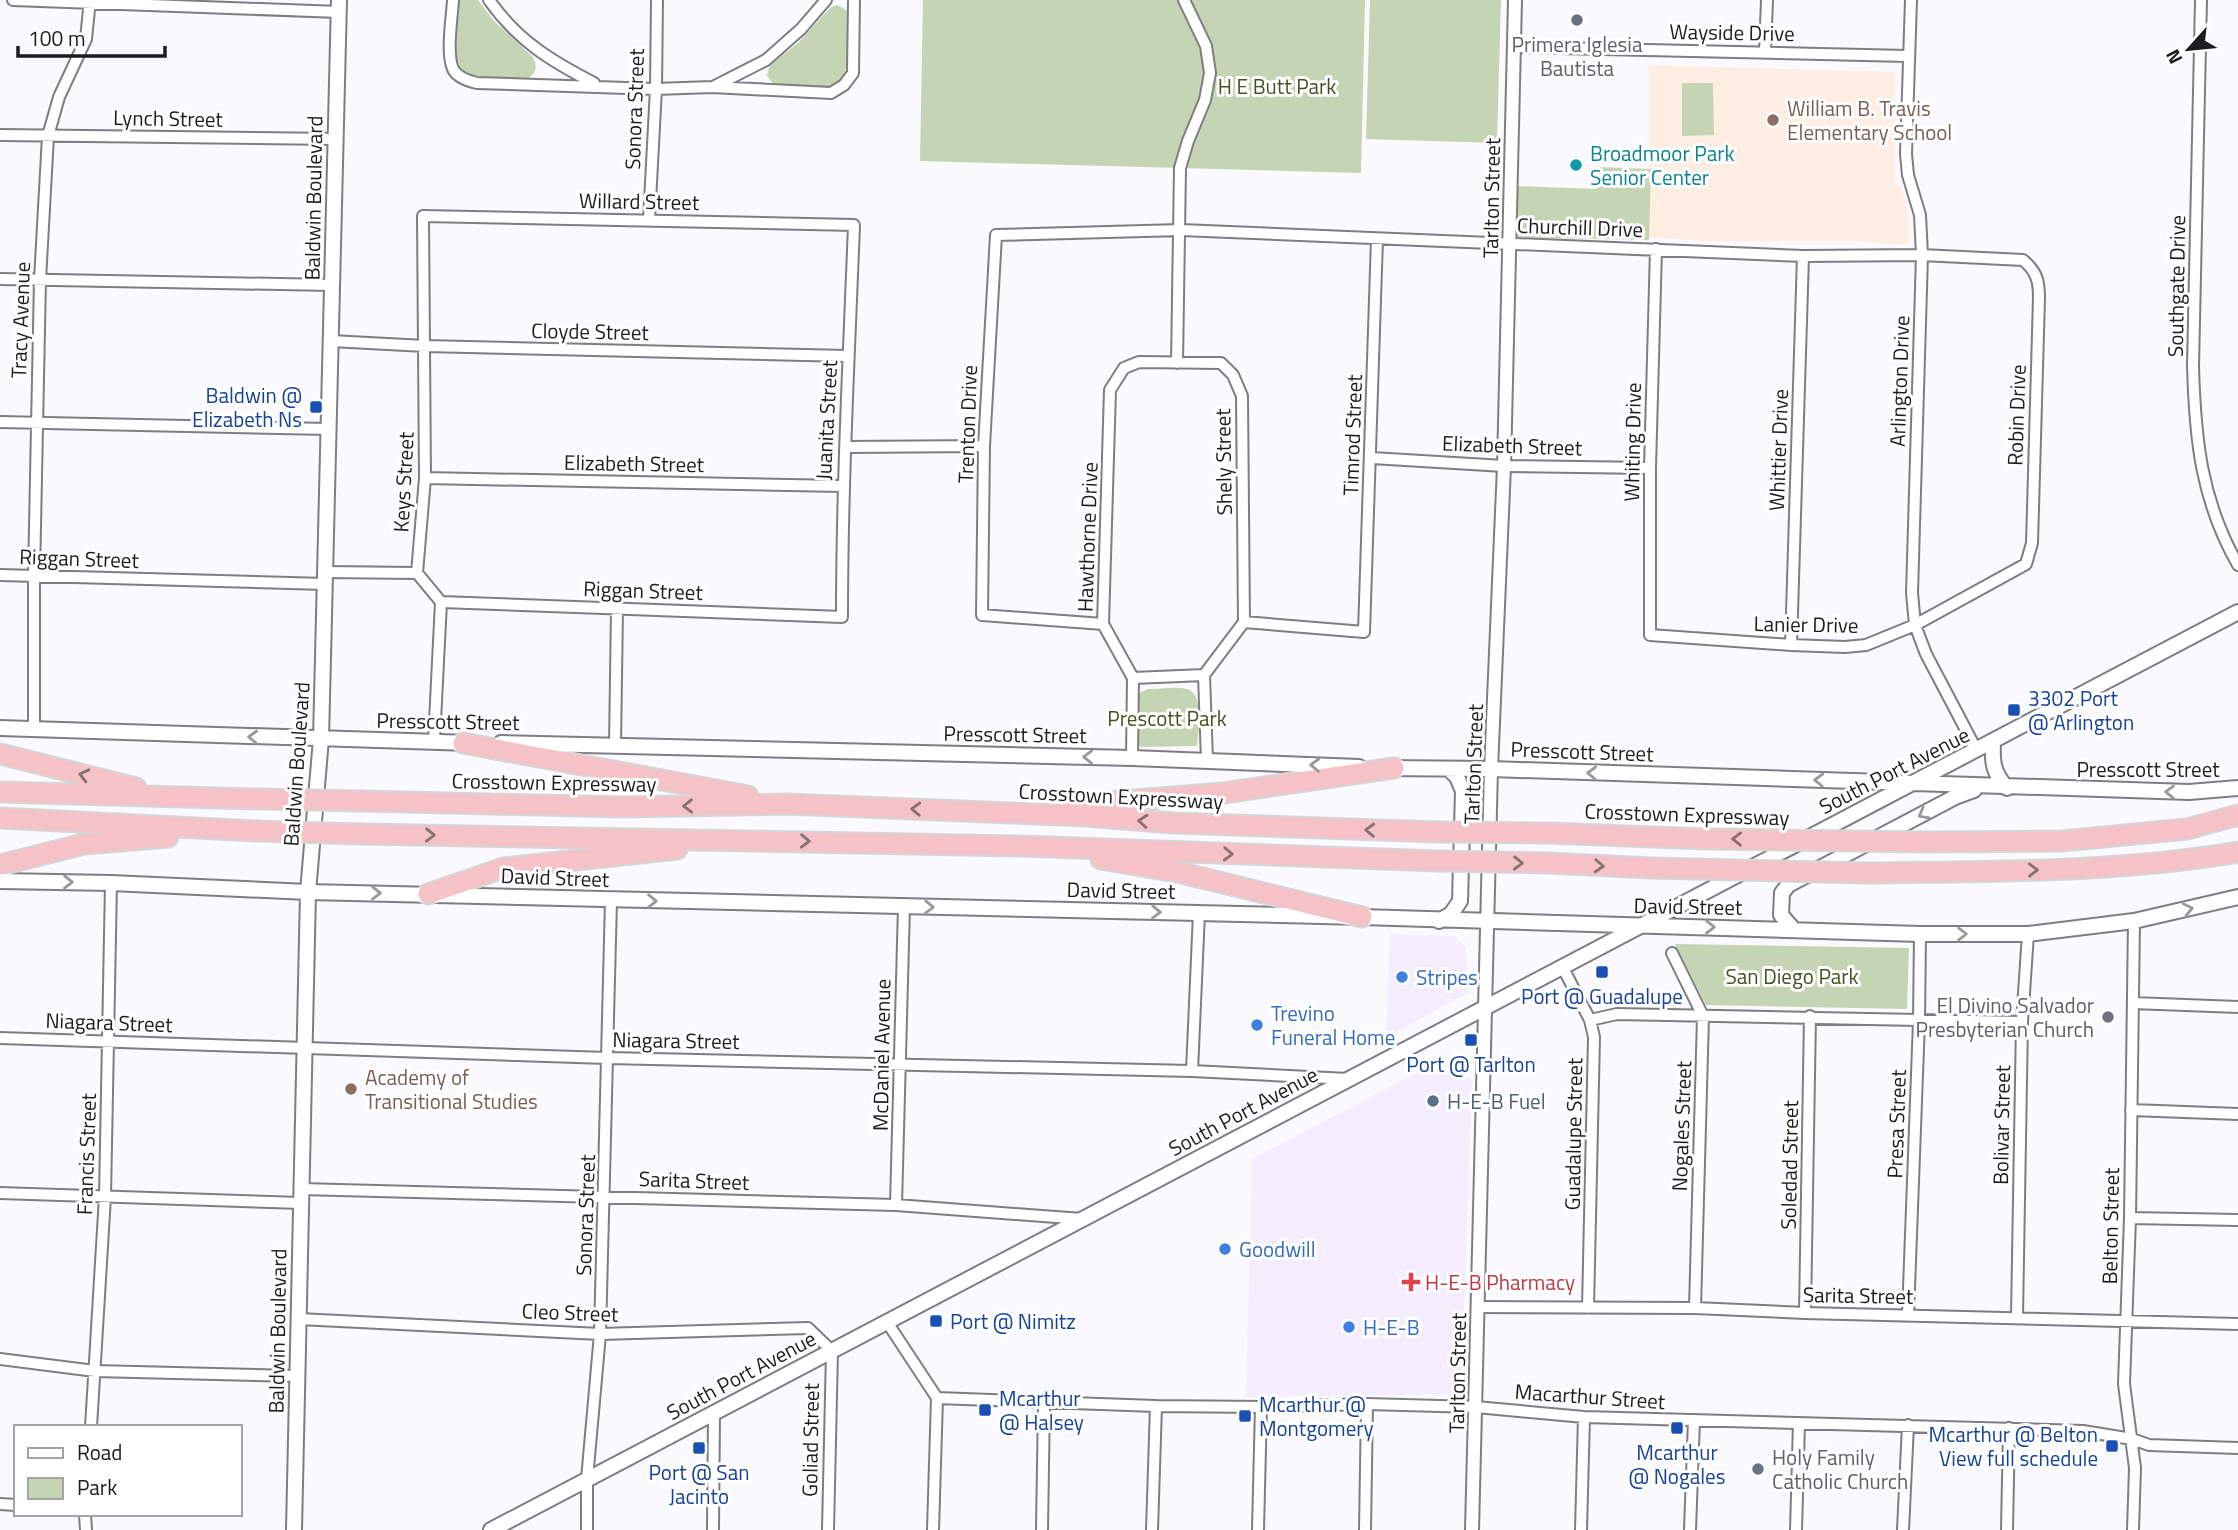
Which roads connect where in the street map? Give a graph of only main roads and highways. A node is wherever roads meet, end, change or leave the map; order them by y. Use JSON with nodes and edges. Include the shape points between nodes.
{"nodes":[{"id":1,"x":339,"y":6,"type":"edge"},
{"id":2,"x":2238,"y":612,"type":"edge"},
{"id":3,"x":0,"y":729,"type":"edge"},
{"id":4,"x":321,"y":739,"type":"junction"},
{"id":5,"x":1993,"y":742,"type":"junction"},
{"id":6,"x":463,"y":743,"type":"junction"},
{"id":7,"x":0,"y":754,"type":"edge"},
{"id":8,"x":1394,"y":768,"type":"junction"},
{"id":9,"x":1448,"y":769,"type":"junction"},
{"id":10,"x":1912,"y":783,"type":"junction"},
{"id":11,"x":1986,"y":787,"type":"junction"},
{"id":12,"x":2007,"y":788,"type":"junction"},
{"id":13,"x":2238,"y":788,"type":"edge"},
{"id":14,"x":0,"y":792,"type":"edge"},
{"id":15,"x":174,"y":797,"type":"junction"},
{"id":16,"x":787,"y":804,"type":"junction"},
{"id":17,"x":980,"y":811,"type":"junction"},
{"id":18,"x":2238,"y":815,"type":"edge"},
{"id":19,"x":0,"y":818,"type":"edge"},
{"id":20,"x":249,"y":831,"type":"junction"},
{"id":21,"x":762,"y":840,"type":"junction"},
{"id":22,"x":1031,"y":847,"type":"junction"},
{"id":23,"x":2238,"y":852,"type":"edge"},
{"id":24,"x":0,"y":865,"type":"edge"},
{"id":25,"x":0,"y":881,"type":"edge"},
{"id":26,"x":308,"y":892,"type":"junction"},
{"id":27,"x":428,"y":894,"type":"junction"},
{"id":28,"x":2237,"y":897,"type":"edge"},
{"id":29,"x":1362,"y":917,"type":"junction"},
{"id":30,"x":1439,"y":921,"type":"junction"},
{"id":31,"x":1642,"y":926,"type":"junction"},
{"id":32,"x":1794,"y":929,"type":"junction"},
{"id":33,"x":294,"y":1530,"type":"edge"},
{"id":34,"x":491,"y":1530,"type":"edge"}],
"edges":[{"from":1,"to":4,"type":"main road","name":"Baldwin Boulevard"},
{"from":2,"to":5,"type":"main road","name":"South Port Avenue"},
{"from":4,"to":3,"type":"main road","name":"Presscott Street","one_way":true},
{"from":4,"to":6,"type":"main road","name":"Presscott Street"},
{"from":4,"to":26,"type":"main road","name":"Baldwin Boulevard"},
{"from":5,"to":10,"type":"main road","name":"South Port Avenue"},
{"from":5,"to":12,"type":"main road","via":[[1993,767]]},
{"from":8,"to":6,"type":"main road","name":"Presscott Street","one_way":true},
{"from":6,"to":16,"type":"highway"},
{"from":15,"to":7,"type":"highway","one_way":true},
{"from":8,"to":9,"type":"main road","name":"Presscott Street"},
{"from":8,"to":17,"type":"highway","via":[[1224,793]]},
{"from":10,"to":9,"type":"main road","name":"Presscott Street","one_way":true},
{"from":9,"to":30,"type":"main road","via":[[1463,791],[1460,901]]},
{"from":10,"to":11,"type":"main road","name":"Presscott Street"},
{"from":10,"to":31,"type":"main road","name":"South Port Avenue"},
{"from":11,"to":12,"type":"main road","name":"Presscott Street"},
{"from":11,"to":32,"type":"main road","one_way":true,"via":[[1955,797],[1788,885],[1782,893],[1781,915]]},
{"from":13,"to":12,"type":"main road","name":"Presscott Street","one_way":true,"via":[[2189,792]]},
{"from":14,"to":15,"type":"highway","name":"Crosstown Expressway"},
{"from":16,"to":15,"type":"highway","name":"Crosstown Expressway","one_way":true,"bridge":true,"via":[[624,807]]},
{"from":17,"to":16,"type":"highway","name":"Crosstown Expressway","one_way":true},
{"from":18,"to":17,"type":"highway","name":"Crosstown Expressway","one_way":true,"bridge":true,"via":[[2187,829],[2062,841],[1928,842],[1438,832]]},
{"from":19,"to":20,"type":"highway"},
{"from":20,"to":21,"type":"highway","one_way":true,"bridge":true},
{"from":20,"to":24,"type":"highway","via":[[84,844]]},
{"from":21,"to":22,"type":"highway","one_way":true},
{"from":21,"to":27,"type":"highway","via":[[503,867]]},
{"from":22,"to":23,"type":"highway","one_way":true,"bridge":true,"via":[[1867,873],[2082,869]]},
{"from":22,"to":29,"type":"highway","via":[[1182,873]]},
{"from":25,"to":26,"type":"main road","name":"David Street","one_way":true},
{"from":26,"to":27,"type":"main road","name":"David Street","one_way":true},
{"from":26,"to":33,"type":"main road","name":"Baldwin Boulevard"},
{"from":27,"to":29,"type":"main road","name":"David Street","one_way":true},
{"from":32,"to":28,"type":"main road","name":"David Street","one_way":true,"via":[[2028,934],[2134,921]]},
{"from":29,"to":30,"type":"main road","name":"David Street"},
{"from":30,"to":31,"type":"main road","name":"David Street"},
{"from":31,"to":32,"type":"main road","name":"David Street","one_way":true},
{"from":31,"to":34,"type":"main road","name":"South Port Avenue"}]}
